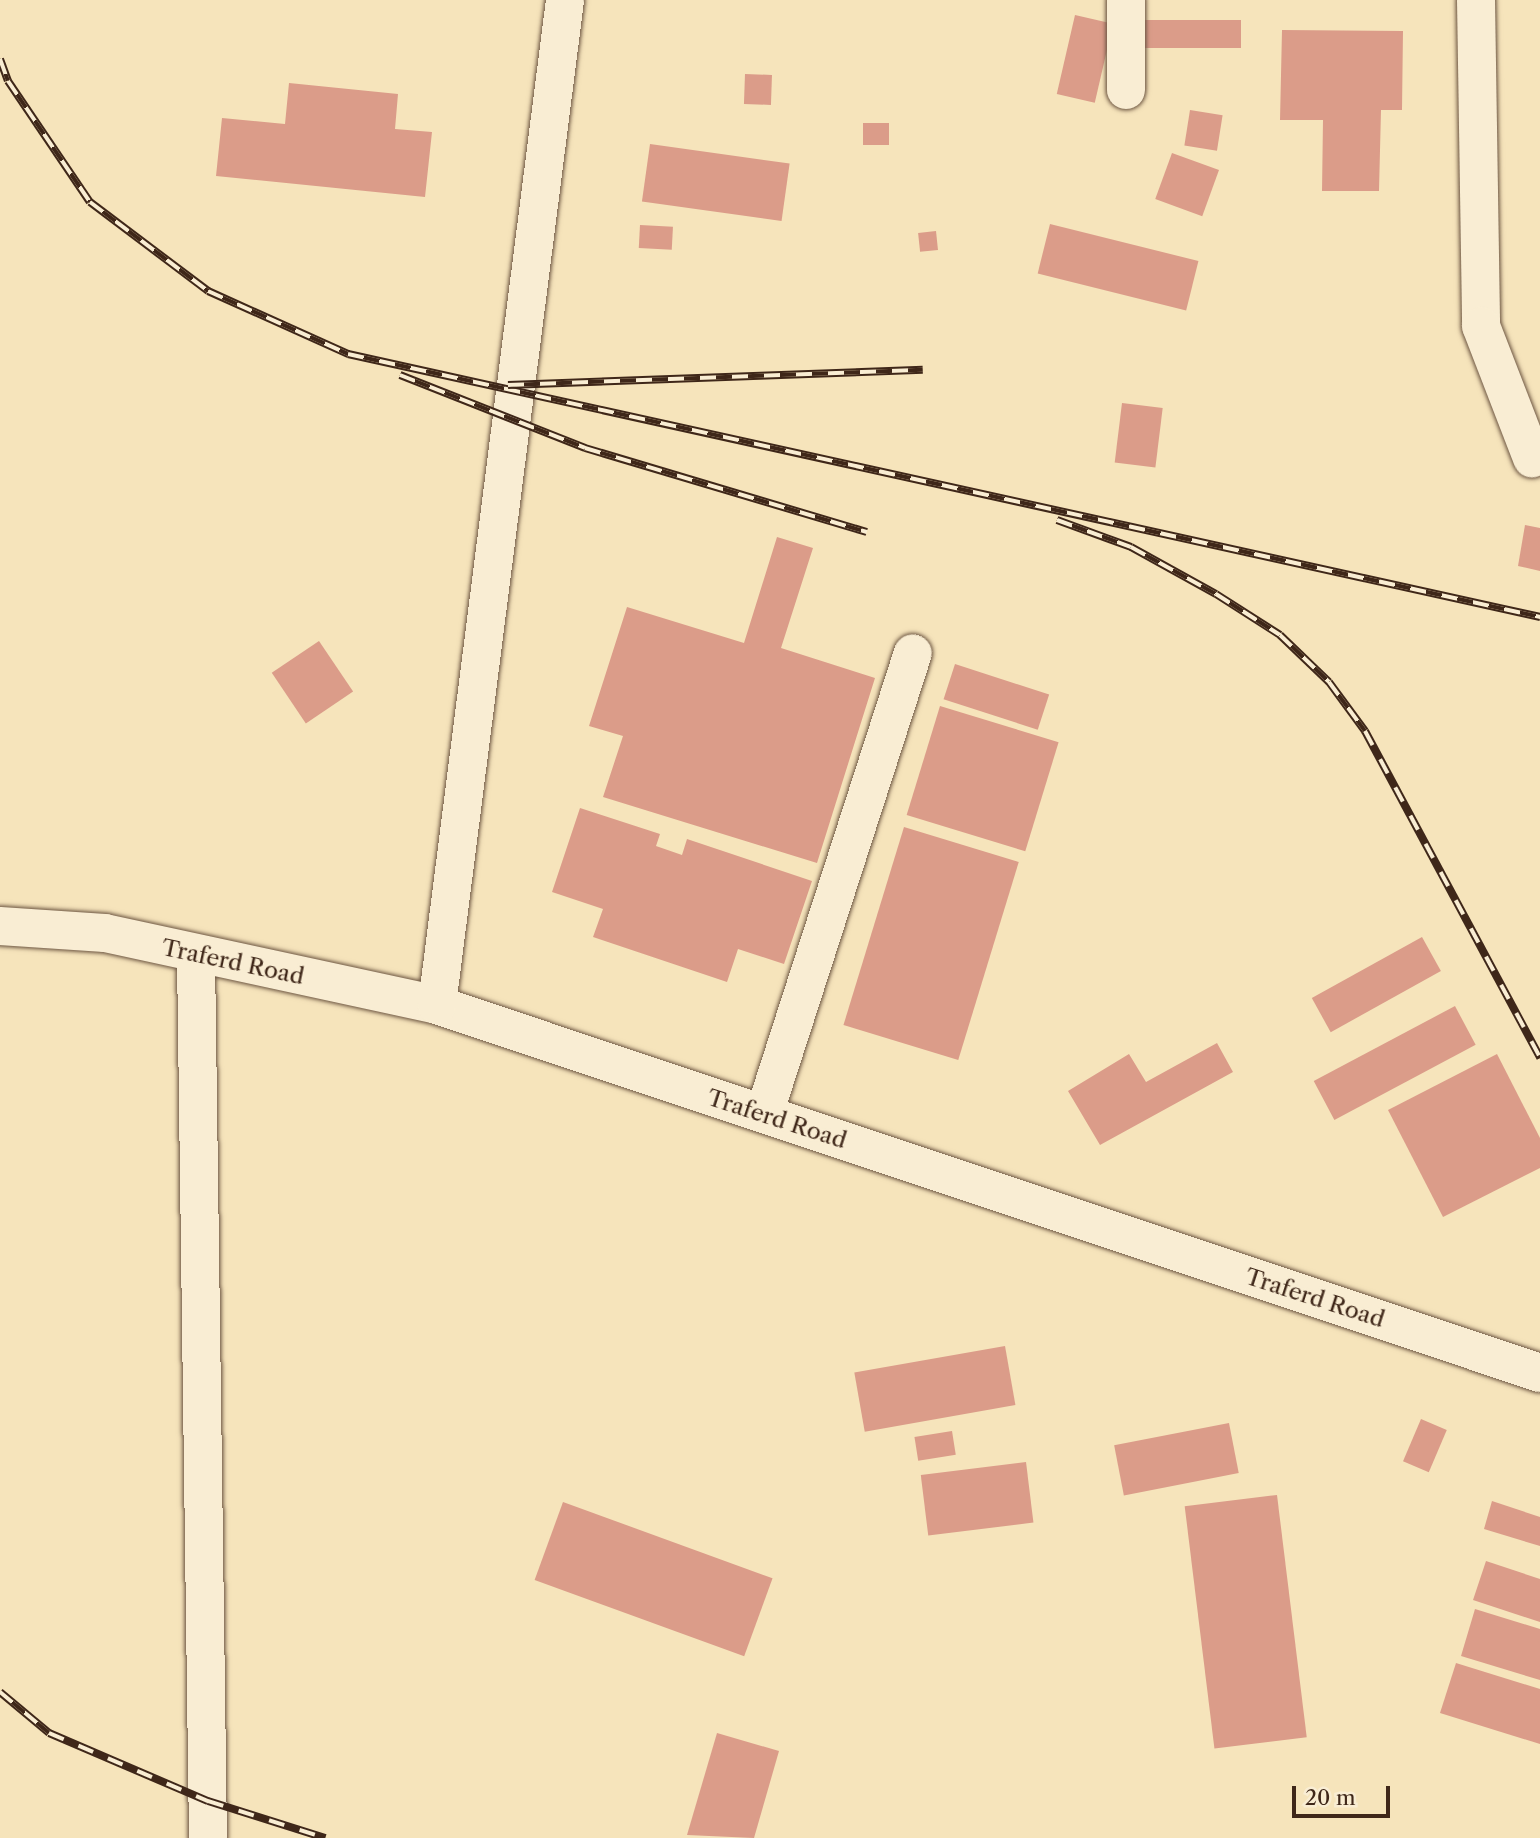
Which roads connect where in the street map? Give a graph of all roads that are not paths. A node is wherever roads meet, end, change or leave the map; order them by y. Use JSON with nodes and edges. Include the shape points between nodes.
{"nodes":[{"id":1,"x":565,"y":0,"type":"edge"},
{"id":2,"x":1126,"y":0,"type":"edge"},
{"id":3,"x":1476,"y":0,"type":"edge"},
{"id":4,"x":1126,"y":90,"type":"dead end"},
{"id":5,"x":1532,"y":458,"type":"dead end"},
{"id":6,"x":913,"y":653,"type":"dead end"},
{"id":7,"x":0,"y":926,"type":"edge"},
{"id":8,"x":197,"y":956,"type":"junction"},
{"id":9,"x":437,"y":1005,"type":"junction"},
{"id":10,"x":764,"y":1114,"type":"junction"},
{"id":11,"x":1540,"y":1373,"type":"edge"},
{"id":12,"x":208,"y":1838,"type":"edge"}],
"edges":[{"from":1,"to":9,"type":"street"},
{"from":2,"to":4,"type":"street"},
{"from":3,"to":5,"type":"street","via":[[1481,326]]},
{"from":6,"to":10,"type":"street","via":[[787,1059]]},
{"from":7,"to":8,"type":"street","name":"Traferd Road","via":[[105,933]]},
{"from":8,"to":9,"type":"street","name":"Traferd Road"},
{"from":8,"to":12,"type":"street"},
{"from":9,"to":10,"type":"street","name":"Traferd Road"},
{"from":10,"to":11,"type":"street","name":"Traferd Road"}]}
